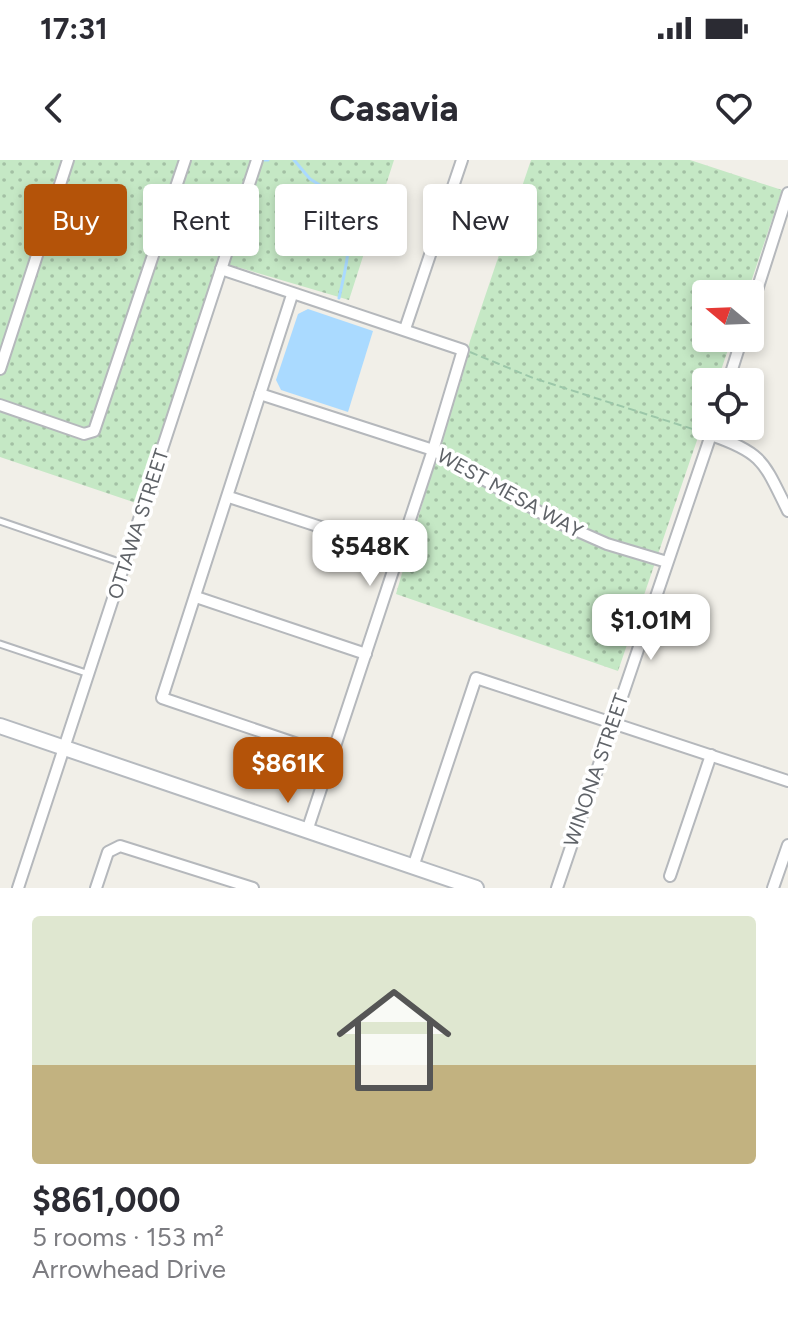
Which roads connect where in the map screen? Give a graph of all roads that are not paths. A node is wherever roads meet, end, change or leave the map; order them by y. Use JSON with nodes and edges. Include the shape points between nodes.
{"nodes":[{"id":1,"x":68,"y":160,"type":"edge"},
{"id":2,"x":185,"y":160,"type":"edge"},
{"id":3,"x":257,"y":160,"type":"edge"},
{"id":4,"x":462,"y":160,"type":"edge"},
{"id":5,"x":788,"y":193,"type":"edge"},
{"id":6,"x":221,"y":269,"type":"junction"},
{"id":7,"x":760,"y":280,"type":"edge"},
{"id":8,"x":292,"y":295,"type":"junction"},
{"id":9,"x":405,"y":329,"type":"junction"},
{"id":10,"x":0,"y":369,"type":"edge"},
{"id":11,"x":260,"y":394,"type":"junction"},
{"id":12,"x":0,"y":405,"type":"edge"},
{"id":13,"x":709,"y":440,"type":"edge"},
{"id":14,"x":731,"y":440,"type":"edge"},
{"id":15,"x":433,"y":450,"type":"junction"},
{"id":16,"x":229,"y":497,"type":"junction"},
{"id":17,"x":788,"y":511,"type":"edge"},
{"id":18,"x":0,"y":521,"type":"edge"},
{"id":19,"x":400,"y":553,"type":"junction"},
{"id":20,"x":667,"y":562,"type":"junction"},
{"id":21,"x":126,"y":564,"type":"junction"},
{"id":22,"x":196,"y":597,"type":"junction"},
{"id":23,"x":0,"y":644,"type":"edge"},
{"id":24,"x":366,"y":654,"type":"junction"},
{"id":25,"x":89,"y":674,"type":"junction"},
{"id":26,"x":612,"y":722,"type":"junction"},
{"id":27,"x":0,"y":726,"type":"edge"},
{"id":28,"x":65,"y":749,"type":"junction"},
{"id":29,"x":711,"y":755,"type":"junction"},
{"id":30,"x":333,"y":756,"type":"junction"},
{"id":31,"x":788,"y":781,"type":"edge"},
{"id":32,"x":307,"y":831,"type":"junction"},
{"id":33,"x":788,"y":845,"type":"edge"},
{"id":34,"x":413,"y":867,"type":"junction"},
{"id":35,"x":670,"y":876,"type":"dead end"},
{"id":36,"x":18,"y":888,"type":"edge"},
{"id":37,"x":96,"y":888,"type":"edge"},
{"id":38,"x":253,"y":888,"type":"edge"},
{"id":39,"x":476,"y":888,"type":"edge"},
{"id":40,"x":557,"y":888,"type":"edge"},
{"id":41,"x":773,"y":888,"type":"edge"}],
"edges":[{"from":1,"to":10,"type":"street"},
{"from":2,"to":12,"type":"street","via":[[94,431],[84,434]]},
{"from":3,"to":6,"type":"street","name":"OTTAWA STREET"},
{"from":4,"to":9,"type":"street"},
{"from":5,"to":7,"type":"street"},
{"from":6,"to":8,"type":"street"},
{"from":6,"to":21,"type":"street","name":"OTTAWA STREET"},
{"from":8,"to":9,"type":"street"},
{"from":8,"to":11,"type":"street"},
{"from":9,"to":15,"type":"street","via":[[463,350]]},
{"from":11,"to":15,"type":"street","name":"WEST MESA WAY"},
{"from":11,"to":16,"type":"street"},
{"from":13,"to":20,"type":"street","name":"WINONA STREET"},
{"from":14,"to":17,"type":"street","via":[[756,454]]},
{"from":15,"to":19,"type":"street"},
{"from":15,"to":20,"type":"street","name":"WEST MESA WAY","via":[[575,531]]},
{"from":16,"to":19,"type":"street"},
{"from":16,"to":22,"type":"street"},
{"from":18,"to":21,"type":"lane"},
{"from":19,"to":24,"type":"street"},
{"from":20,"to":26,"type":"street","name":"WINONA STREET"},
{"from":21,"to":25,"type":"street","name":"OTTAWA STREET"},
{"from":22,"to":24,"type":"street"},
{"from":22,"to":30,"type":"street","via":[[162,698]]},
{"from":23,"to":25,"type":"lane"},
{"from":24,"to":30,"type":"street"},
{"from":25,"to":28,"type":"street","name":"OTTAWA STREET"},
{"from":26,"to":29,"type":"street"},
{"from":26,"to":34,"type":"street","via":[[476,678]]},
{"from":26,"to":40,"type":"street","name":"WINONA STREET"},
{"from":27,"to":28,"type":"main road"},
{"from":28,"to":32,"type":"main road"},
{"from":28,"to":36,"type":"street","name":"OTTAWA STREET"},
{"from":29,"to":31,"type":"street"},
{"from":29,"to":35,"type":"street"},
{"from":30,"to":32,"type":"street"},
{"from":32,"to":34,"type":"main road"},
{"from":33,"to":41,"type":"street"},
{"from":34,"to":39,"type":"main road"},
{"from":37,"to":38,"type":"street","via":[[108,852],[120,846]]}]}
